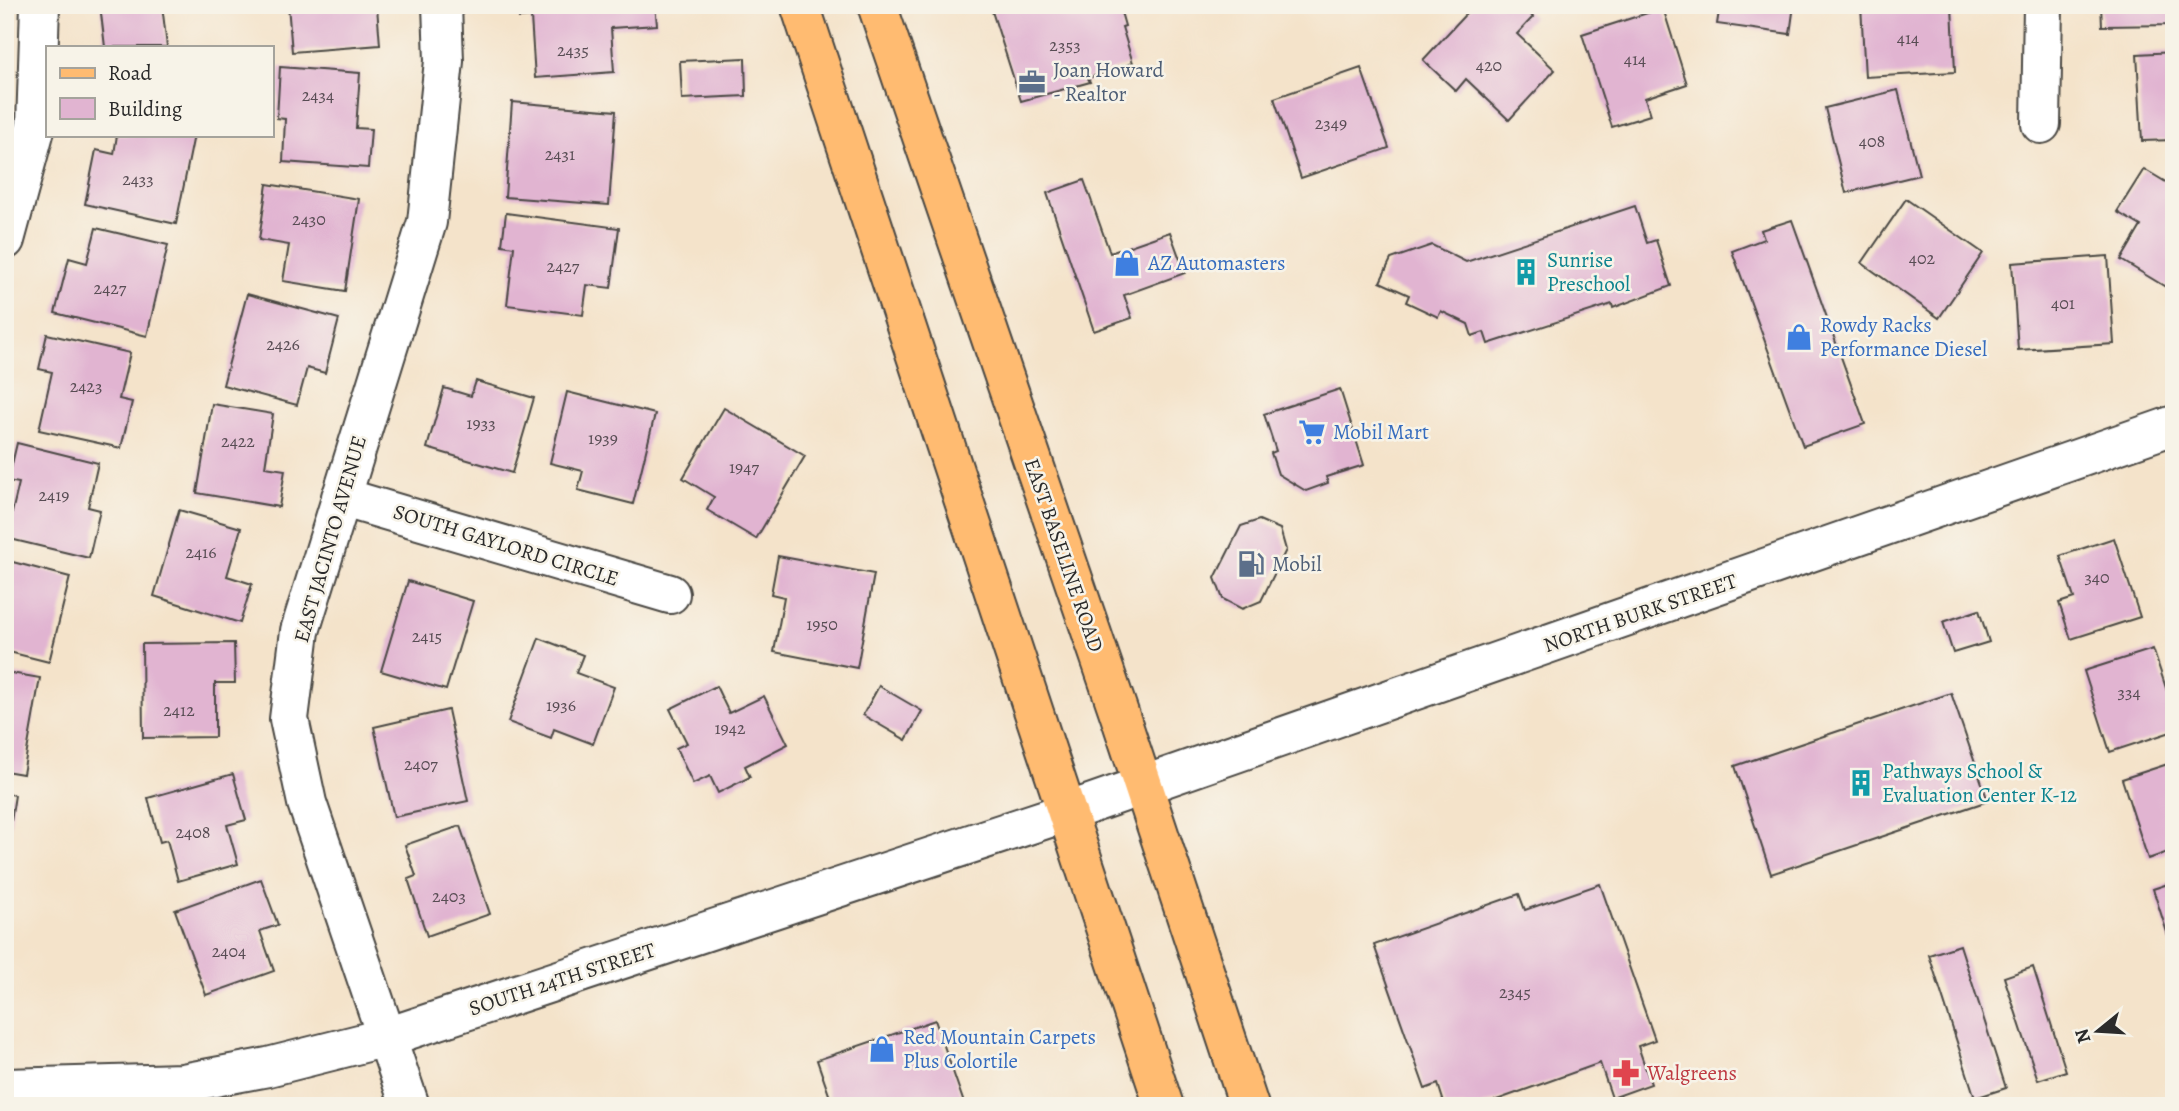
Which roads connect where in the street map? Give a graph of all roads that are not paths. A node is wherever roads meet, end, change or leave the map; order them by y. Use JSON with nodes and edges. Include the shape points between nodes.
{"nodes":[{"id":1,"x":40,"y":5,"type":"edge"},
{"id":2,"x":442,"y":5,"type":"edge"},
{"id":3,"x":800,"y":5,"type":"edge"},
{"id":4,"x":877,"y":5,"type":"edge"},
{"id":5,"x":2043,"y":5,"type":"edge"},
{"id":6,"x":2040,"y":124,"type":"dead end"},
{"id":7,"x":5,"y":240,"type":"edge"},
{"id":8,"x":2171,"y":436,"type":"edge"},
{"id":9,"x":341,"y":497,"type":"junction"},
{"id":10,"x":670,"y":594,"type":"dead end"},
{"id":11,"x":1142,"y":786,"type":"junction"},
{"id":12,"x":1105,"y":799,"type":"joint"},
{"id":13,"x":1067,"y":812,"type":"junction"},
{"id":14,"x":387,"y":1037,"type":"junction"},
{"id":15,"x":5,"y":1088,"type":"edge"},
{"id":16,"x":410,"y":1106,"type":"edge"},
{"id":17,"x":1164,"y":1106,"type":"edge"},
{"id":18,"x":1249,"y":1106,"type":"edge"}],
"edges":[{"from":1,"to":7,"type":"street","via":[[36,126]]},
{"from":2,"to":9,"type":"street","name":"EAST JACINTO AVENUE","via":[[444,61],[427,222]]},
{"from":3,"to":13,"type":"main road"},
{"from":4,"to":11,"type":"main road","name":"EAST BASELINE ROAD"},
{"from":5,"to":6,"type":"street"},
{"from":8,"to":11,"type":"street","name":"NORTH BURK STREET"},
{"from":9,"to":10,"type":"street","name":"SOUTH GAYLORD CIRCLE"},
{"from":9,"to":14,"type":"street","name":"EAST JACINTO AVENUE","via":[[300,631],[289,719],[307,803]]},
{"from":11,"to":12,"type":"street","name":"NORTH BURK STREET"},
{"from":11,"to":18,"type":"main road","name":"EAST BASELINE ROAD"},
{"from":12,"to":13,"type":"street","name":"SOUTH 24TH STREET"},
{"from":13,"to":14,"type":"street","name":"SOUTH 24TH STREET"},
{"from":13,"to":17,"type":"main road"},
{"from":14,"to":15,"type":"street","name":"SOUTH 24TH STREET","via":[[268,1068],[183,1083]]},
{"from":14,"to":16,"type":"street","name":"EAST JACINTO AVENUE"}]}
